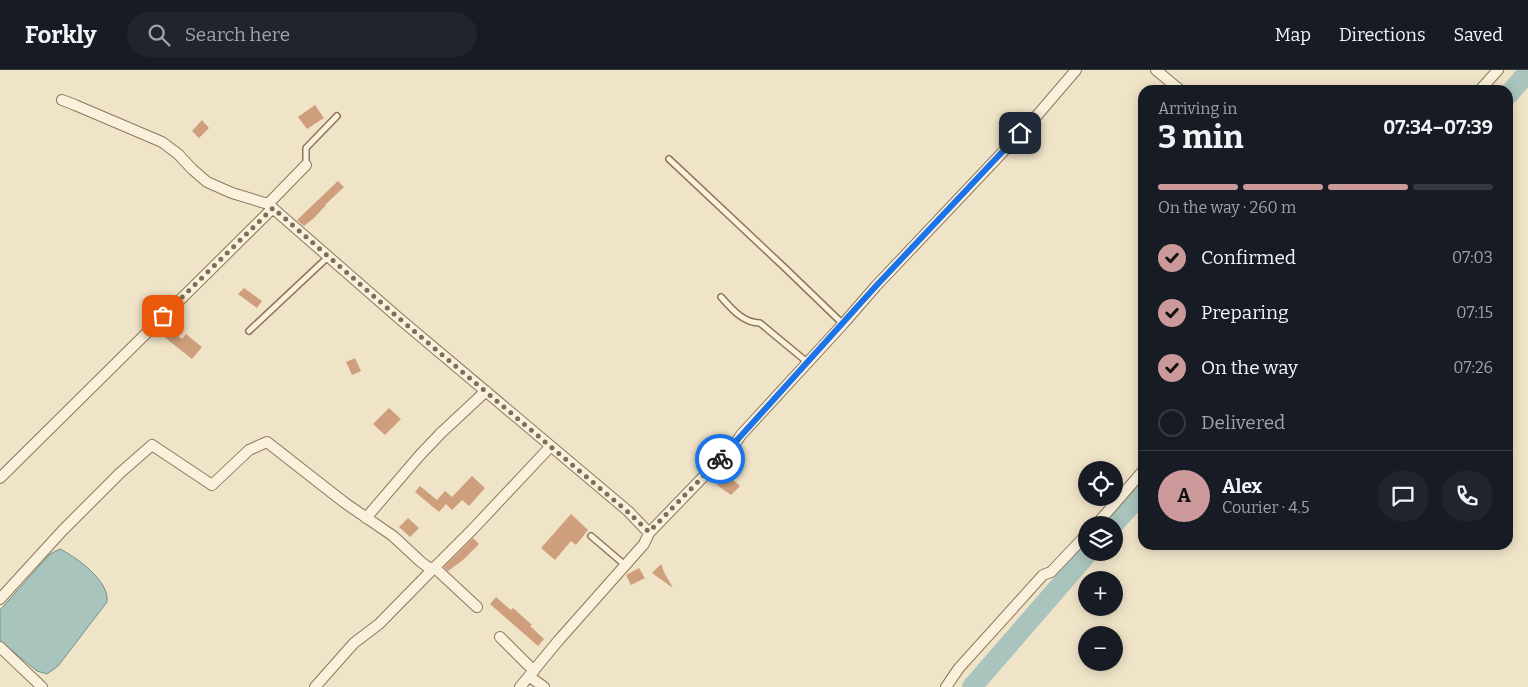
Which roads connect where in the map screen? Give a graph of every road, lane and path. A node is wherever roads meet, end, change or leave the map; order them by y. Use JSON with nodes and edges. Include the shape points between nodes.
{"nodes":[{"id":1,"x":1076,"y":70,"type":"edge"},
{"id":2,"x":1156,"y":70,"type":"edge"},
{"id":3,"x":1498,"y":70,"type":"edge"},
{"id":4,"x":1174,"y":85,"type":"edge"},
{"id":5,"x":1484,"y":85,"type":"edge"},
{"id":6,"x":62,"y":100,"type":"dead end"},
{"id":7,"x":337,"y":116,"type":"dead end"},
{"id":8,"x":669,"y":159,"type":"dead end"},
{"id":9,"x":306,"y":165,"type":"joint"},
{"id":10,"x":270,"y":206,"type":"junction"},
{"id":11,"x":329,"y":257,"type":"junction"},
{"id":12,"x":721,"y":297,"type":"dead end"},
{"id":13,"x":843,"y":324,"type":"junction"},
{"id":14,"x":249,"y":331,"type":"dead end"},
{"id":15,"x":808,"y":363,"type":"junction"},
{"id":16,"x":486,"y":391,"type":"junction"},
{"id":17,"x":550,"y":447,"type":"junction"},
{"id":18,"x":1138,"y":477,"type":"edge"},
{"id":19,"x":0,"y":478,"type":"edge"},
{"id":20,"x":1104,"y":516,"type":"edge"},
{"id":21,"x":366,"y":518,"type":"junction"},
{"id":22,"x":649,"y":532,"type":"junction"},
{"id":23,"x":591,"y":536,"type":"dead end"},
{"id":24,"x":1078,"y":543,"type":"edge"},
{"id":25,"x":625,"y":565,"type":"junction"},
{"id":26,"x":433,"y":568,"type":"junction"},
{"id":27,"x":0,"y":599,"type":"edge"},
{"id":28,"x":477,"y":607,"type":"dead end"},
{"id":29,"x":500,"y":637,"type":"dead end"},
{"id":30,"x":0,"y":647,"type":"edge"},
{"id":31,"x":532,"y":674,"type":"junction"},
{"id":32,"x":42,"y":687,"type":"edge"},
{"id":33,"x":315,"y":687,"type":"edge"},
{"id":34,"x":520,"y":687,"type":"edge"},
{"id":35,"x":544,"y":687,"type":"edge"},
{"id":36,"x":946,"y":687,"type":"edge"}],
"edges":[{"from":1,"to":13,"type":"street"},
{"from":2,"to":4,"type":"street"},
{"from":3,"to":5,"type":"street"},
{"from":6,"to":10,"type":"street","via":[[162,142],[207,182]]},
{"from":7,"to":9,"type":"lane","via":[[306,148]]},
{"from":8,"to":13,"type":"lane"},
{"from":9,"to":10,"type":"street"},
{"from":10,"to":11,"type":"street"},
{"from":10,"to":19,"type":"street"},
{"from":11,"to":14,"type":"lane"},
{"from":11,"to":16,"type":"street"},
{"from":12,"to":15,"type":"lane","via":[[740,316],[760,324]]},
{"from":13,"to":15,"type":"street"},
{"from":15,"to":22,"type":"street"},
{"from":16,"to":17,"type":"street"},
{"from":16,"to":21,"type":"street","via":[[420,455]]},
{"from":17,"to":22,"type":"street"},
{"from":17,"to":26,"type":"street"},
{"from":18,"to":20,"type":"street"},
{"from":21,"to":26,"type":"street"},
{"from":21,"to":27,"type":"street","via":[[267,442],[249,450],[212,485],[152,445],[120,472]]},
{"from":22,"to":25,"type":"street","via":[[644,544]]},
{"from":23,"to":25,"type":"lane"},
{"from":24,"to":36,"type":"street","via":[[1051,572],[1043,575],[959,668]]},
{"from":25,"to":31,"type":"street"},
{"from":26,"to":28,"type":"street"},
{"from":26,"to":33,"type":"street","via":[[379,624],[354,643]]},
{"from":29,"to":31,"type":"street"},
{"from":30,"to":32,"type":"street"},
{"from":31,"to":34,"type":"street"},
{"from":31,"to":35,"type":"street"}]}
